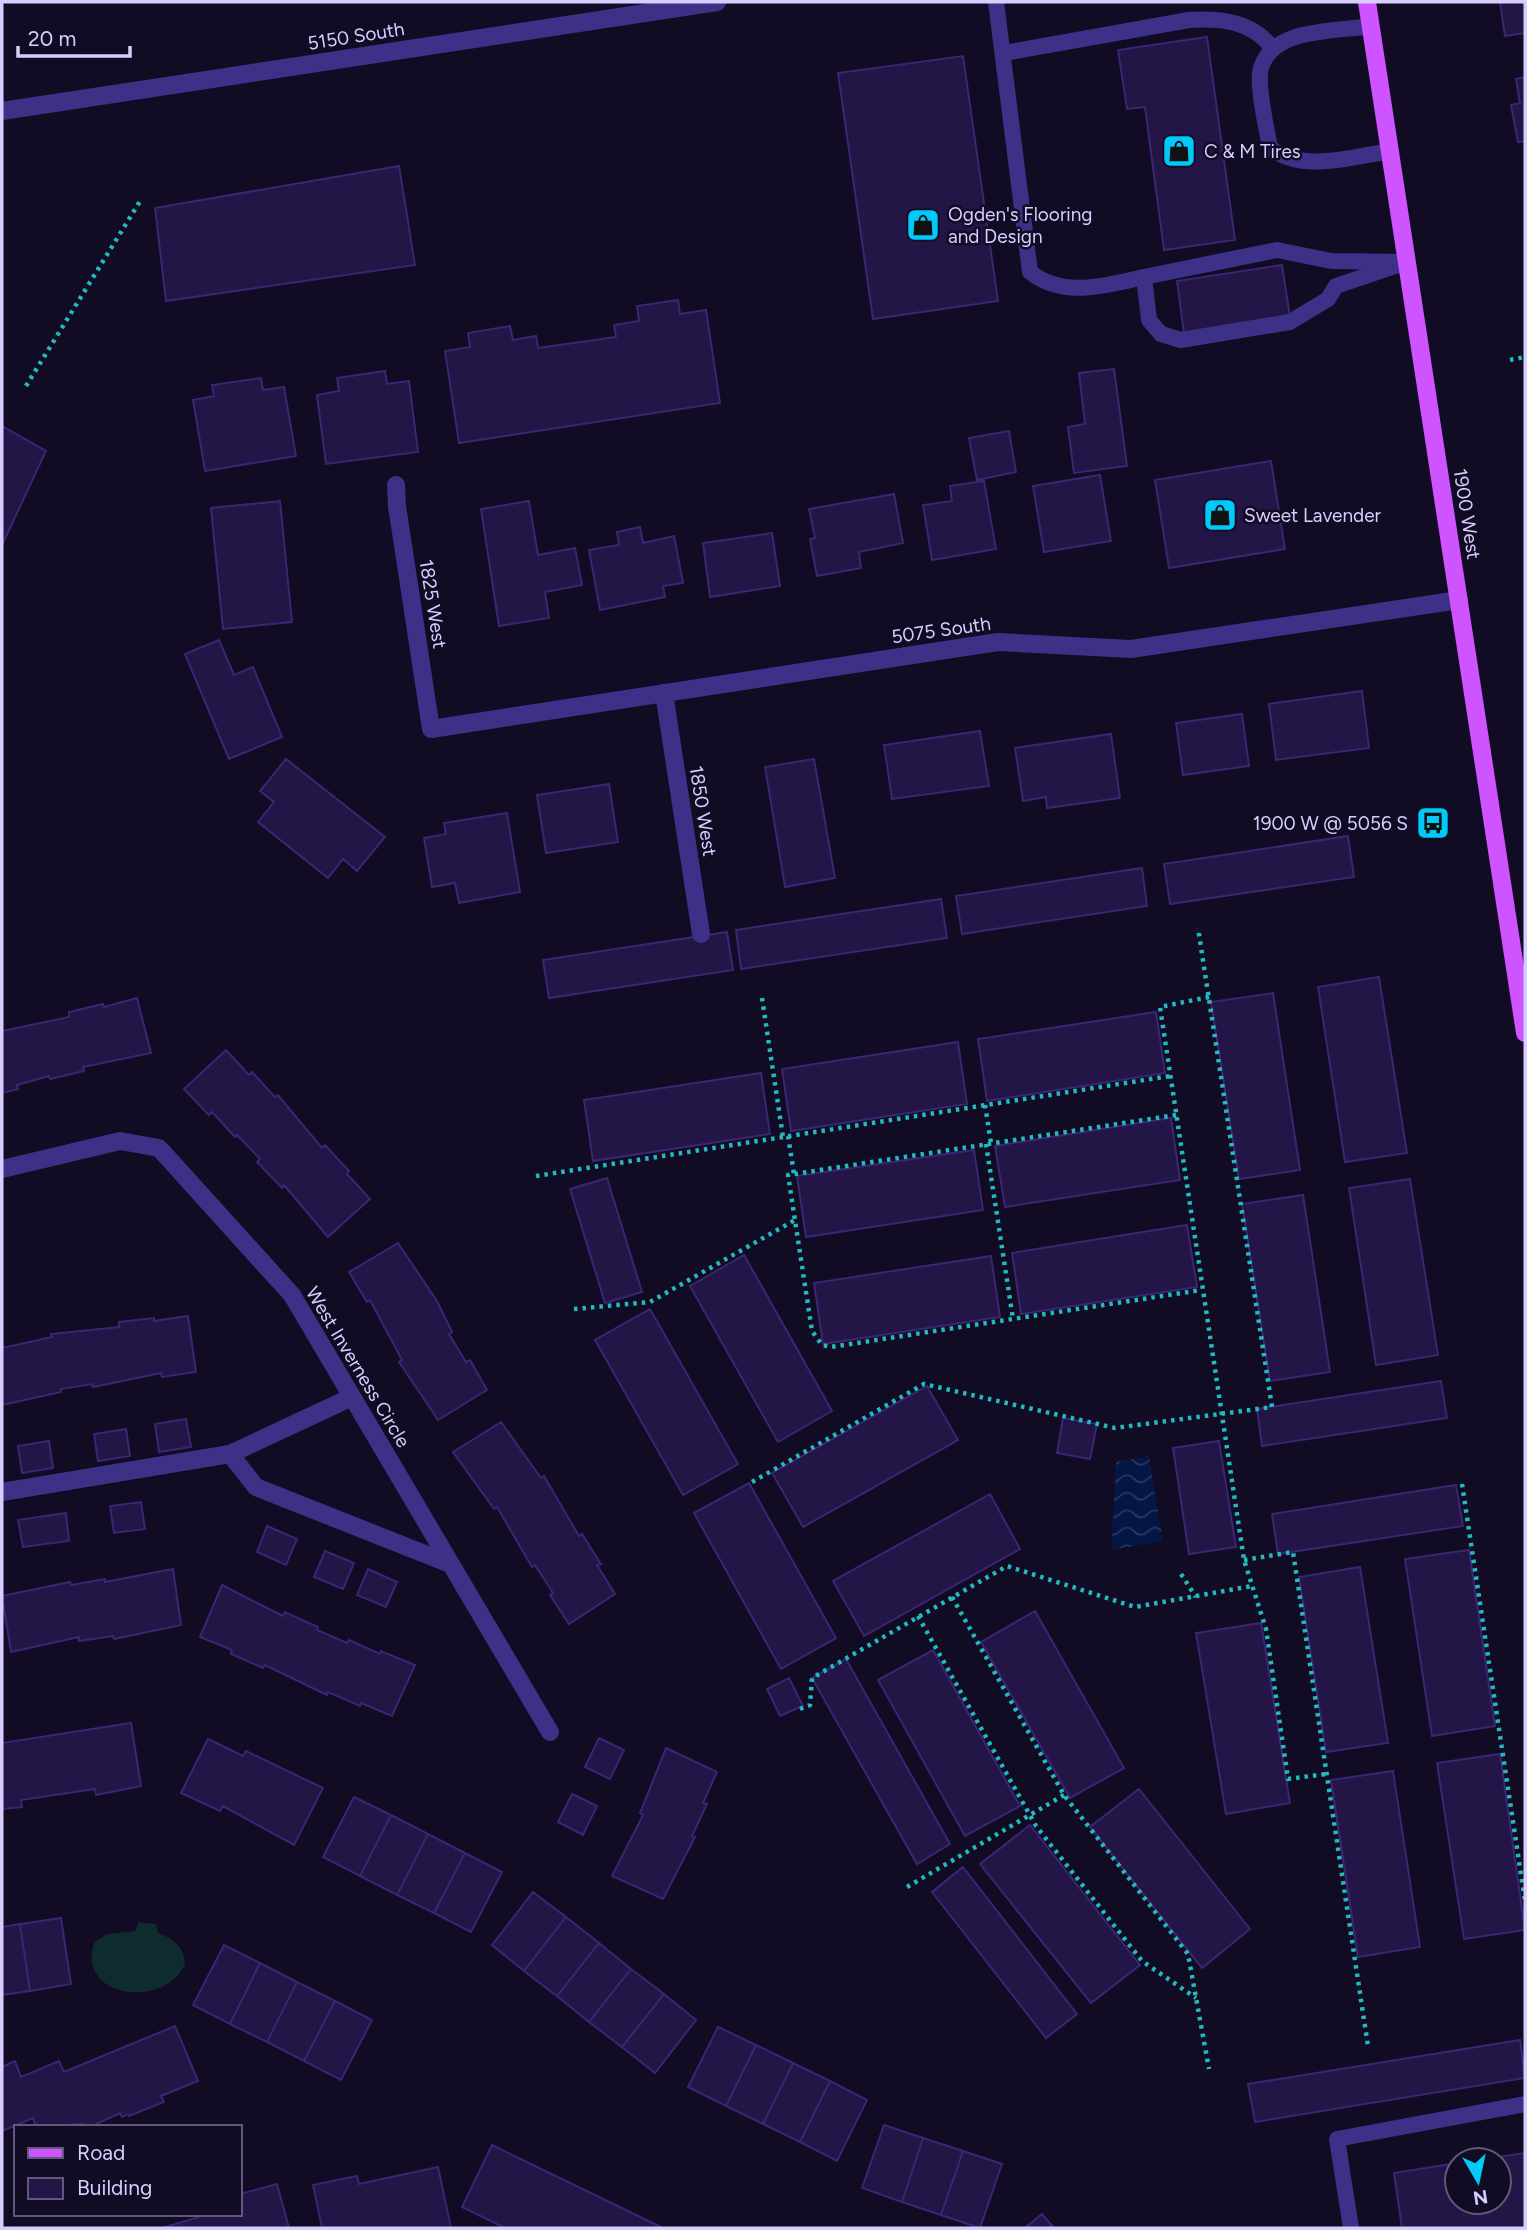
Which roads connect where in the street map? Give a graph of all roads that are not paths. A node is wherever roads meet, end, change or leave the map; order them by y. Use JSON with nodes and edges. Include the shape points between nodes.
{"nodes":[{"id":1,"x":717,"y":2,"type":"edge"},
{"id":2,"x":996,"y":2,"type":"edge"},
{"id":3,"x":1367,"y":2,"type":"edge"},
{"id":4,"x":1370,"y":26,"type":"junction"},
{"id":5,"x":1272,"y":48,"type":"junction"},
{"id":6,"x":1004,"y":54,"type":"junction"},
{"id":7,"x":2,"y":111,"type":"edge"},
{"id":8,"x":1390,"y":151,"type":"junction"},
{"id":9,"x":1407,"y":262,"type":"junction"},
{"id":10,"x":1144,"y":277,"type":"junction"},
{"id":11,"x":396,"y":485,"type":"dead end"},
{"id":12,"x":1459,"y":600,"type":"junction"},
{"id":13,"x":664,"y":693,"type":"junction"},
{"id":14,"x":431,"y":730,"type":"joint"},
{"id":15,"x":701,"y":934,"type":"dead end"},
{"id":16,"x":1525,"y":1033,"type":"edge"},
{"id":17,"x":2,"y":1169,"type":"edge"},
{"id":18,"x":352,"y":1397,"type":"junction"},
{"id":19,"x":230,"y":1454,"type":"junction"},
{"id":20,"x":2,"y":1492,"type":"edge"},
{"id":21,"x":450,"y":1564,"type":"junction"},
{"id":22,"x":550,"y":1732,"type":"dead end"},
{"id":23,"x":1525,"y":2104,"type":"edge"},
{"id":24,"x":1351,"y":2228,"type":"edge"}],
"edges":[{"from":1,"to":7,"type":"street","name":"5150 South"},
{"from":2,"to":6,"type":"lane"},
{"from":3,"to":4,"type":"main road","name":"1900 West"},
{"from":4,"to":5,"type":"lane","via":[[1285,39]]},
{"from":4,"to":8,"type":"main road","name":"1900 West"},
{"from":5,"to":6,"type":"lane","via":[[1264,36],[1216,18]]},
{"from":5,"to":8,"type":"lane","via":[[1260,69],[1270,148],[1280,156],[1310,162]]},
{"from":6,"to":10,"type":"lane","via":[[1030,272],[1055,285],[1076,289]]},
{"from":8,"to":9,"type":"main road","name":"1900 West"},
{"from":9,"to":10,"type":"lane","via":[[1331,261],[1277,250]]},
{"from":9,"to":10,"type":"lane","via":[[1336,286],[1328,299],[1290,322],[1181,340],[1161,334],[1149,320]]},
{"from":9,"to":12,"type":"main road","name":"1900 West"},
{"from":11,"to":14,"type":"street","name":"1825 West"},
{"from":12,"to":13,"type":"street","name":"5075 South","via":[[1131,649],[998,642]]},
{"from":12,"to":16,"type":"main road","name":"1900 West"},
{"from":13,"to":14,"type":"street","name":"5075 South"},
{"from":13,"to":15,"type":"street","name":"1850 West"},
{"from":17,"to":18,"type":"street","name":"West Inverness Circle","via":[[120,1140],[159,1148],[292,1295]]},
{"from":18,"to":19,"type":"street"},
{"from":18,"to":21,"type":"street","name":"West Inverness Circle"},
{"from":19,"to":20,"type":"street"},
{"from":19,"to":21,"type":"street","via":[[256,1487]]},
{"from":21,"to":22,"type":"street","name":"West Inverness Circle"},
{"from":23,"to":24,"type":"lane","via":[[1337,2139]]}]}
